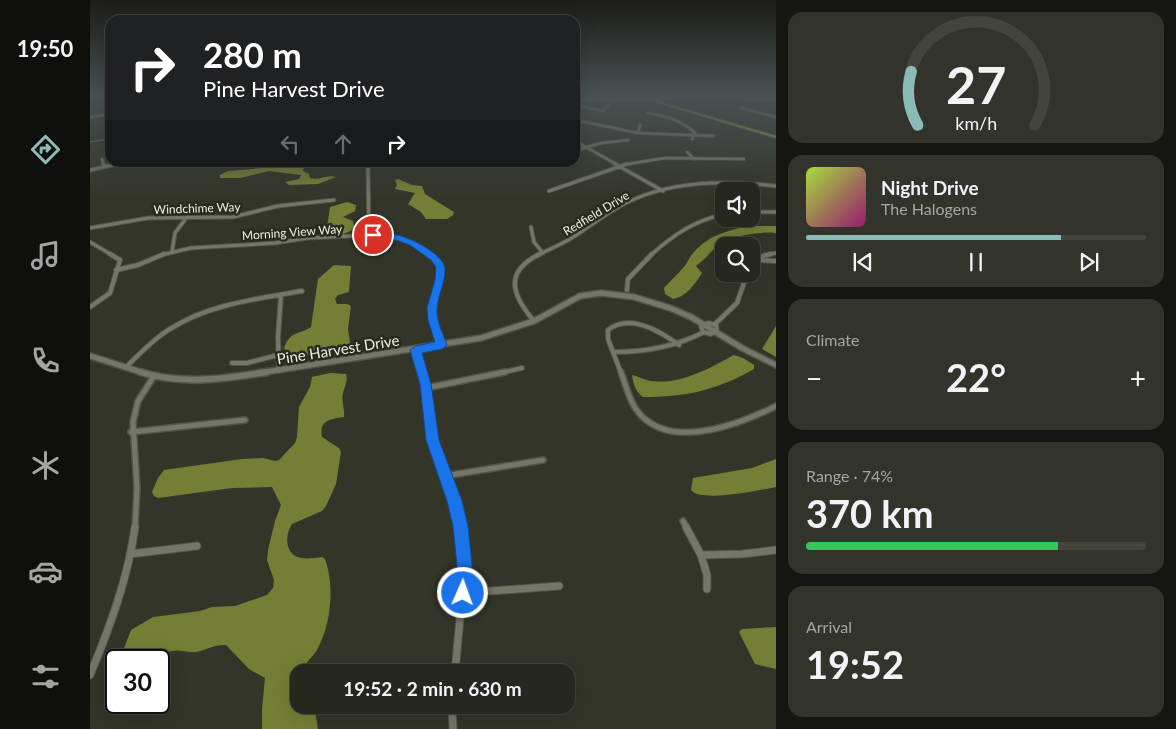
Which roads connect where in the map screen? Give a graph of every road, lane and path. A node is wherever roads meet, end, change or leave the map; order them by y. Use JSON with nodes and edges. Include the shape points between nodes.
{"nodes":[{"id":1,"x":619,"y":129,"type":"edge"},
{"id":2,"x":639,"y":129,"type":"edge"},
{"id":3,"x":691,"y":129,"type":"edge"},
{"id":4,"x":747,"y":129,"type":"edge"},
{"id":5,"x":638,"y":133,"type":"junction"},
{"id":6,"x":695,"y":135,"type":"junction"},
{"id":7,"x":714,"y":136,"type":"dead end"},
{"id":8,"x":776,"y":137,"type":"edge"},
{"id":9,"x":628,"y":140,"type":"dead end"},
{"id":10,"x":692,"y":140,"type":"dead end"},
{"id":11,"x":580,"y":144,"type":"edge"},
{"id":12,"x":586,"y":147,"type":"junction"},
{"id":13,"x":580,"y":149,"type":"edge"},
{"id":14,"x":688,"y":152,"type":"dead end"},
{"id":15,"x":102,"y":159,"type":"dead end"},
{"id":16,"x":694,"y":159,"type":"junction"},
{"id":17,"x":744,"y":159,"type":"dead end"},
{"id":18,"x":622,"y":166,"type":"junction"},
{"id":19,"x":104,"y":167,"type":"joint"},
{"id":20,"x":369,"y":167,"type":"edge"},
{"id":21,"x":90,"y":170,"type":"edge"},
{"id":22,"x":776,"y":186,"type":"edge"},
{"id":23,"x":549,"y":191,"type":"dead end"},
{"id":24,"x":663,"y":191,"type":"junction"},
{"id":25,"x":334,"y":200,"type":"dead end"},
{"id":26,"x":760,"y":212,"type":"edge"},
{"id":27,"x":776,"y":212,"type":"edge"},
{"id":28,"x":715,"y":216,"type":"edge"},
{"id":29,"x":187,"y":217,"type":"junction"},
{"id":30,"x":531,"y":226,"type":"dead end"},
{"id":31,"x":90,"y":228,"type":"edge"},
{"id":32,"x":297,"y":230,"type":"dead end"},
{"id":33,"x":369,"y":235,"type":"junction"},
{"id":34,"x":298,"y":239,"type":"junction"},
{"id":35,"x":90,"y":242,"type":"edge"},
{"id":36,"x":172,"y":252,"type":"junction"},
{"id":37,"x":542,"y":253,"type":"junction"},
{"id":38,"x":776,"y":253,"type":"edge"},
{"id":39,"x":760,"y":258,"type":"edge"},
{"id":40,"x":760,"y":260,"type":"edge"},
{"id":41,"x":776,"y":261,"type":"edge"},
{"id":42,"x":116,"y":270,"type":"junction"},
{"id":43,"x":746,"y":282,"type":"edge"},
{"id":44,"x":627,"y":290,"type":"junction"},
{"id":45,"x":302,"y":291,"type":"dead end"},
{"id":46,"x":619,"y":294,"type":"junction"},
{"id":47,"x":281,"y":295,"type":"junction"},
{"id":48,"x":634,"y":296,"type":"junction"},
{"id":49,"x":90,"y":308,"type":"edge"},
{"id":50,"x":534,"y":321,"type":"junction"},
{"id":51,"x":715,"y":324,"type":"junction"},
{"id":52,"x":703,"y":325,"type":"junction"},
{"id":53,"x":704,"y":332,"type":"junction"},
{"id":54,"x":716,"y":332,"type":"junction"},
{"id":55,"x":442,"y":345,"type":"junction"},
{"id":56,"x":679,"y":345,"type":"junction"},
{"id":57,"x":416,"y":350,"type":"junction"},
{"id":58,"x":614,"y":352,"type":"junction"},
{"id":59,"x":278,"y":355,"type":"junction"},
{"id":60,"x":90,"y":356,"type":"edge"},
{"id":61,"x":232,"y":363,"type":"dead end"},
{"id":62,"x":776,"y":365,"type":"edge"},
{"id":63,"x":126,"y":367,"type":"junction"},
{"id":64,"x":522,"y":368,"type":"dead end"},
{"id":65,"x":279,"y":371,"type":"junction"},
{"id":66,"x":154,"y":376,"type":"junction"},
{"id":67,"x":426,"y":388,"type":"junction"},
{"id":68,"x":776,"y":406,"type":"edge"},
{"id":69,"x":245,"y":420,"type":"dead end"},
{"id":70,"x":131,"y":432,"type":"junction"},
{"id":71,"x":543,"y":460,"type":"dead end"},
{"id":72,"x":445,"y":476,"type":"junction"},
{"id":73,"x":683,"y":521,"type":"dead end"},
{"id":74,"x":197,"y":546,"type":"dead end"},
{"id":75,"x":776,"y":550,"type":"edge"},
{"id":76,"x":130,"y":554,"type":"junction"},
{"id":77,"x":701,"y":555,"type":"junction"},
{"id":78,"x":559,"y":586,"type":"dead end"},
{"id":79,"x":707,"y":589,"type":"dead end"},
{"id":80,"x":463,"y":593,"type":"junction"},
{"id":81,"x":456,"y":664,"type":"edge"},
{"id":82,"x":90,"y":675,"type":"edge"},
{"id":83,"x":452,"y":714,"type":"edge"},
{"id":84,"x":453,"y":729,"type":"edge"}],
"edges":[{"from":1,"to":5,"type":"street"},
{"from":2,"to":5,"type":"street"},
{"from":3,"to":6,"type":"street"},
{"from":4,"to":8,"type":"highway"},
{"from":5,"to":6,"type":"street"},
{"from":6,"to":7,"type":"street"},
{"from":6,"to":10,"type":"street"},
{"from":9,"to":12,"type":"street"},
{"from":11,"to":12,"type":"street"},
{"from":12,"to":13,"type":"street"},
{"from":12,"to":18,"type":"street"},
{"from":14,"to":16,"type":"street"},
{"from":15,"to":19,"type":"street"},
{"from":16,"to":17,"type":"street"},
{"from":16,"to":18,"type":"street","via":[[650,160]]},
{"from":18,"to":23,"type":"street"},
{"from":18,"to":24,"type":"street"},
{"from":19,"to":21,"type":"street"},
{"from":20,"to":33,"type":"street"},
{"from":22,"to":24,"type":"street","name":"Redfield Drive","via":[[714,183]]},
{"from":24,"to":37,"type":"street","name":"Redfield Drive","via":[[624,204]]},
{"from":25,"to":29,"type":"street","name":"Windchime Way","via":[[278,206],[234,216]]},
{"from":26,"to":27,"type":"street"},
{"from":28,"to":44,"type":"street","via":[[698,220],[675,232],[628,279]]},
{"from":29,"to":31,"type":"street","name":"Windchime Way","via":[[134,220]]},
{"from":29,"to":36,"type":"street","via":[[175,233]]},
{"from":30,"to":37,"type":"street","via":[[534,242]]},
{"from":32,"to":34,"type":"street"},
{"from":33,"to":34,"type":"street","name":"Morning View Way"},
{"from":33,"to":55,"type":"street","name":"Morning View Way","via":[[408,241],[440,264],[440,280],[432,308]]},
{"from":34,"to":36,"type":"street","name":"Morning View Way"},
{"from":35,"to":42,"type":"street","via":[[119,259]]},
{"from":36,"to":42,"type":"street","name":"Morning View Way"},
{"from":37,"to":50,"type":"street","name":"Redfield Drive","via":[[523,264],[514,281],[518,300]]},
{"from":38,"to":39,"type":"street"},
{"from":40,"to":41,"type":"street"},
{"from":42,"to":49,"type":"street","via":[[110,293]]},
{"from":43,"to":51,"type":"street","via":[[738,303]]},
{"from":44,"to":46,"type":"street"},
{"from":44,"to":48,"type":"street"},
{"from":45,"to":47,"type":"street"},
{"from":46,"to":48,"type":"street","name":"Pine Harvest Drive"},
{"from":46,"to":50,"type":"street","name":"Pine Harvest Drive","via":[[580,296]]},
{"from":47,"to":59,"type":"street"},
{"from":47,"to":63,"type":"street","via":[[220,307],[191,317],[160,336]]},
{"from":48,"to":52,"type":"street","name":"Pine Harvest Drive","via":[[670,308]]},
{"from":50,"to":55,"type":"street","name":"Pine Harvest Drive","via":[[490,336]]},
{"from":51,"to":52,"type":"street"},
{"from":51,"to":54,"type":"street"},
{"from":52,"to":53,"type":"street"},
{"from":52,"to":54,"type":"street","name":"Pine Harvest Drive"},
{"from":53,"to":54,"type":"street"},
{"from":53,"to":56,"type":"street"},
{"from":54,"to":62,"type":"street","name":"Pine Harvest Drive"},
{"from":55,"to":57,"type":"street","name":"Pine Harvest Drive"},
{"from":56,"to":58,"type":"street","via":[[649,351]]},
{"from":56,"to":58,"type":"street","via":[[645,327],[620,322],[607,332]]},
{"from":57,"to":65,"type":"street","name":"Pine Harvest Drive"},
{"from":57,"to":67,"type":"street"},
{"from":58,"to":68,"type":"street","via":[[636,410],[647,422],[663,430],[683,432],[722,426]]},
{"from":59,"to":61,"type":"street","via":[[247,363]]},
{"from":59,"to":65,"type":"street"},
{"from":60,"to":63,"type":"street","name":"Pine Harvest Drive"},
{"from":63,"to":66,"type":"street","name":"Pine Harvest Drive"},
{"from":64,"to":67,"type":"street"},
{"from":65,"to":66,"type":"street","name":"Pine Harvest Drive","via":[[208,380]]},
{"from":66,"to":70,"type":"street","via":[[136,405]]},
{"from":67,"to":72,"type":"street","via":[[432,440]]},
{"from":69,"to":70,"type":"street"},
{"from":70,"to":76,"type":"street","via":[[137,493]]},
{"from":71,"to":72,"type":"street"},
{"from":72,"to":80,"type":"street","via":[[462,538]]},
{"from":73,"to":77,"type":"street"},
{"from":74,"to":76,"type":"street"},
{"from":75,"to":77,"type":"street"},
{"from":76,"to":82,"type":"street","via":[[117,606]]},
{"from":77,"to":79,"type":"street"},
{"from":78,"to":80,"type":"street"},
{"from":80,"to":81,"type":"street"},
{"from":83,"to":84,"type":"street"}]}
